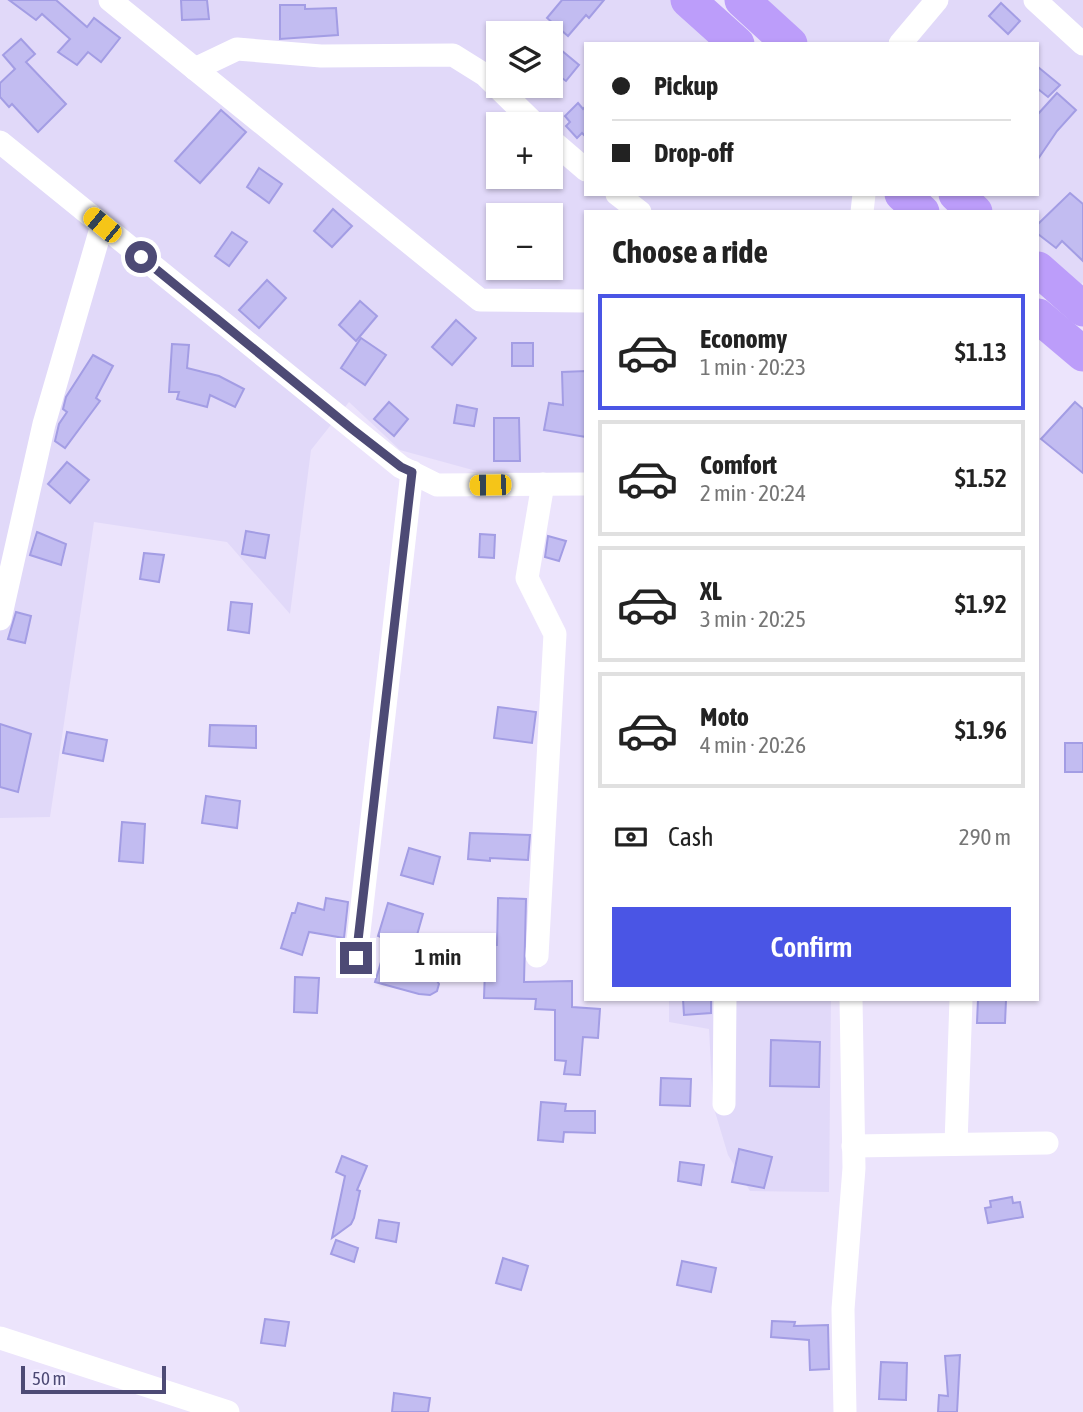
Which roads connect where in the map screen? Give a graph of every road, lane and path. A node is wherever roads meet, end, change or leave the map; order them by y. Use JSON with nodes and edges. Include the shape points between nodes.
{"nodes":[{"id":1,"x":110,"y":0,"type":"edge"},
{"id":2,"x":688,"y":0,"type":"edge"},
{"id":3,"x":742,"y":0,"type":"edge"},
{"id":4,"x":937,"y":0,"type":"edge"},
{"id":5,"x":1035,"y":0,"type":"edge"},
{"id":6,"x":735,"y":42,"type":"edge"},
{"id":7,"x":788,"y":42,"type":"edge"},
{"id":8,"x":902,"y":42,"type":"edge"},
{"id":9,"x":1083,"y":44,"type":"edge"},
{"id":10,"x":195,"y":69,"type":"junction"},
{"id":11,"x":524,"y":112,"type":"edge"},
{"id":12,"x":0,"y":142,"type":"edge"},
{"id":13,"x":563,"y":150,"type":"edge"},
{"id":14,"x":584,"y":168,"type":"edge"},
{"id":15,"x":620,"y":196,"type":"edge"},
{"id":16,"x":904,"y":196,"type":"edge"},
{"id":17,"x":958,"y":196,"type":"edge"},
{"id":18,"x":637,"y":210,"type":"edge"},
{"id":19,"x":920,"y":210,"type":"edge"},
{"id":20,"x":973,"y":210,"type":"edge"},
{"id":21,"x":102,"y":225,"type":"junction"},
{"id":22,"x":1039,"y":270,"type":"edge"},
{"id":23,"x":584,"y":301,"type":"edge"},
{"id":24,"x":1081,"y":302,"type":"edge"},
{"id":25,"x":1039,"y":317,"type":"edge"},
{"id":26,"x":1083,"y":354,"type":"edge"},
{"id":27,"x":412,"y":472,"type":"junction"},
{"id":28,"x":543,"y":484,"type":"junction"},
{"id":29,"x":584,"y":484,"type":"edge"},
{"id":30,"x":0,"y":619,"type":"edge"},
{"id":31,"x":537,"y":956,"type":"dead end"},
{"id":32,"x":356,"y":958,"type":"dead end"},
{"id":33,"x":726,"y":1001,"type":"edge"},
{"id":34,"x":851,"y":1001,"type":"edge"},
{"id":35,"x":961,"y":1001,"type":"edge"},
{"id":36,"x":724,"y":1104,"type":"dead end"},
{"id":37,"x":1047,"y":1143,"type":"dead end"},
{"id":38,"x":956,"y":1144,"type":"junction"},
{"id":39,"x":853,"y":1146,"type":"junction"},
{"id":40,"x":0,"y":1338,"type":"edge"},
{"id":41,"x":228,"y":1412,"type":"edge"},
{"id":42,"x":845,"y":1412,"type":"edge"}],
"edges":[{"from":1,"to":10,"type":"street"},
{"from":2,"to":6,"type":"main road"},
{"from":3,"to":7,"type":"main road"},
{"from":4,"to":8,"type":"street"},
{"from":5,"to":9,"type":"street"},
{"from":10,"to":11,"type":"street","via":[[237,49],[321,56],[453,55],[485,75]]},
{"from":10,"to":23,"type":"street","via":[[480,300]]},
{"from":12,"to":21,"type":"street"},
{"from":13,"to":14,"type":"street"},
{"from":15,"to":18,"type":"street"},
{"from":16,"to":19,"type":"main road"},
{"from":17,"to":20,"type":"main road"},
{"from":21,"to":27,"type":"street","via":[[352,429]]},
{"from":21,"to":30,"type":"street","via":[[44,424]]},
{"from":22,"to":24,"type":"main road"},
{"from":25,"to":26,"type":"main road"},
{"from":27,"to":28,"type":"street","via":[[437,485]]},
{"from":27,"to":32,"type":"street"},
{"from":28,"to":29,"type":"street"},
{"from":28,"to":31,"type":"street","via":[[527,578],[555,634]]},
{"from":33,"to":36,"type":"street"},
{"from":34,"to":39,"type":"street"},
{"from":35,"to":38,"type":"street"},
{"from":37,"to":38,"type":"street"},
{"from":38,"to":39,"type":"street"},
{"from":39,"to":42,"type":"street","via":[[843,1309]]},
{"from":40,"to":41,"type":"street"}]}
